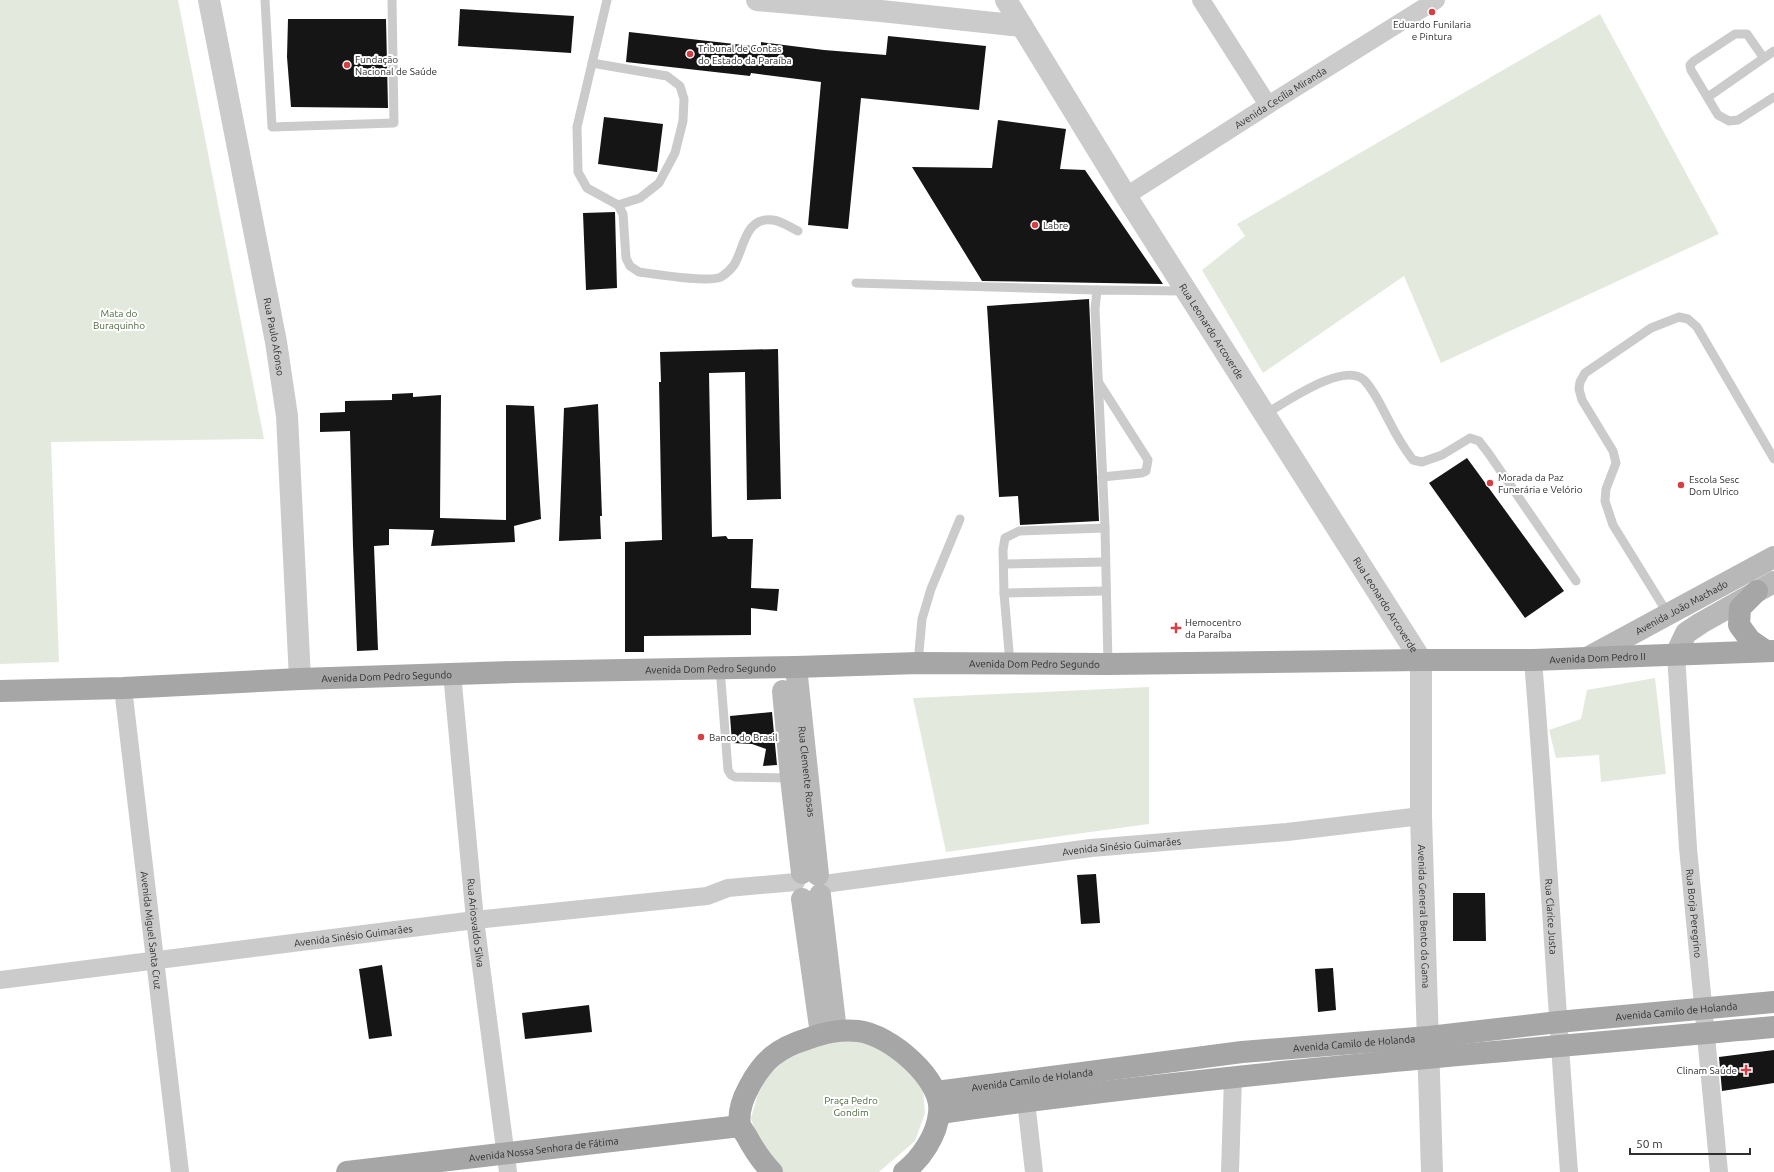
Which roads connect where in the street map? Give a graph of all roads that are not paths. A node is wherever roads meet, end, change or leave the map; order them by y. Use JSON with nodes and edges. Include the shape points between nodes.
{"nodes":[{"id":1,"x":209,"y":0,"type":"edge"},
{"id":2,"x":265,"y":0,"type":"edge"},
{"id":3,"x":392,"y":0,"type":"edge"},
{"id":4,"x":607,"y":0,"type":"edge"},
{"id":5,"x":1006,"y":0,"type":"edge"},
{"id":6,"x":1201,"y":0,"type":"edge"},
{"id":7,"x":768,"y":1,"type":"edge"},
{"id":8,"x":1425,"y":3,"type":"edge"},
{"id":9,"x":1022,"y":26,"type":"junction"},
{"id":10,"x":1774,"y":50,"type":"edge"},
{"id":11,"x":1763,"y":57,"type":"junction"},
{"id":12,"x":592,"y":63,"type":"junction"},
{"id":13,"x":1708,"y":97,"type":"junction"},
{"id":14,"x":1774,"y":97,"type":"edge"},
{"id":15,"x":1268,"y":105,"type":"junction"},
{"id":16,"x":1126,"y":196,"type":"junction"},
{"id":17,"x":618,"y":205,"type":"junction"},
{"id":18,"x":798,"y":230,"type":"dead end"},
{"id":19,"x":856,"y":282,"type":"dead end"},
{"id":20,"x":1097,"y":290,"type":"junction"},
{"id":21,"x":1186,"y":291,"type":"junction"},
{"id":22,"x":1098,"y":382,"type":"junction"},
{"id":23,"x":1264,"y":415,"type":"junction"},
{"id":24,"x":1774,"y":459,"type":"edge"},
{"id":25,"x":1102,"y":477,"type":"junction"},
{"id":26,"x":960,"y":519,"type":"dead end"},
{"id":27,"x":1105,"y":528,"type":"junction"},
{"id":28,"x":1774,"y":557,"type":"edge"},
{"id":29,"x":1105,"y":562,"type":"junction"},
{"id":30,"x":1004,"y":564,"type":"junction"},
{"id":31,"x":1576,"y":581,"type":"dead end"},
{"id":32,"x":1766,"y":586,"type":"edge"},
{"id":33,"x":1106,"y":591,"type":"junction"},
{"id":34,"x":1004,"y":594,"type":"junction"},
{"id":35,"x":1668,"y":614,"type":"junction"},
{"id":36,"x":1770,"y":651,"type":"edge"},
{"id":37,"x":1676,"y":654,"type":"junction"},
{"id":38,"x":1589,"y":657,"type":"junction"},
{"id":39,"x":1421,"y":660,"type":"junction"},
{"id":40,"x":1533,"y":660,"type":"junction"},
{"id":41,"x":918,"y":663,"type":"junction"},
{"id":42,"x":1010,"y":664,"type":"junction"},
{"id":43,"x":1108,"y":664,"type":"junction"},
{"id":44,"x":720,"y":667,"type":"junction"},
{"id":45,"x":789,"y":667,"type":"junction"},
{"id":46,"x":452,"y":673,"type":"junction"},
{"id":47,"x":300,"y":679,"type":"junction"},
{"id":48,"x":123,"y":688,"type":"junction"},
{"id":49,"x":0,"y":691,"type":"edge"},
{"id":50,"x":791,"y":778,"type":"junction"},
{"id":51,"x":1421,"y":816,"type":"junction"},
{"id":52,"x":808,"y":886,"type":"junction"},
{"id":53,"x":475,"y":920,"type":"junction"},
{"id":54,"x":154,"y":961,"type":"junction"},
{"id":55,"x":0,"y":980,"type":"edge"},
{"id":56,"x":1774,"y":1002,"type":"edge"},
{"id":57,"x":1704,"y":1008,"type":"junction"},
{"id":58,"x":1558,"y":1022,"type":"junction"},
{"id":59,"x":1774,"y":1027,"type":"edge"},
{"id":60,"x":829,"y":1032,"type":"junction"},
{"id":61,"x":1706,"y":1033,"type":"junction"},
{"id":62,"x":1429,"y":1037,"type":"junction"},
{"id":63,"x":1560,"y":1046,"type":"junction"},
{"id":64,"x":1429,"y":1059,"type":"junction"},
{"id":65,"x":1233,"y":1077,"type":"junction"},
{"id":66,"x":936,"y":1092,"type":"junction"},
{"id":67,"x":1026,"y":1101,"type":"junction"},
{"id":68,"x":940,"y":1113,"type":"junction"},
{"id":69,"x":740,"y":1126,"type":"junction"},
{"id":70,"x":507,"y":1162,"type":"edge"},
{"id":71,"x":180,"y":1172,"type":"edge"},
{"id":72,"x":347,"y":1172,"type":"edge"},
{"id":73,"x":772,"y":1172,"type":"edge"},
{"id":74,"x":904,"y":1172,"type":"edge"},
{"id":75,"x":1034,"y":1172,"type":"edge"},
{"id":76,"x":1230,"y":1172,"type":"edge"},
{"id":77,"x":1432,"y":1172,"type":"edge"},
{"id":78,"x":1569,"y":1172,"type":"edge"},
{"id":79,"x":1719,"y":1172,"type":"edge"}],
"edges":[{"from":1,"to":47,"type":"street","name":"Rua Paulo Afonso","via":[[276,342],[287,416]]},
{"from":2,"to":3,"type":"lane","via":[[272,127],[394,123]]},
{"from":4,"to":12,"type":"lane"},
{"from":5,"to":9,"type":"street","name":"Rua Leonardo Arcoverde"},
{"from":6,"to":15,"type":"street"},
{"from":7,"to":9,"type":"street"},
{"from":8,"to":15,"type":"street","name":"Avenida Cecília Miranda"},
{"from":9,"to":16,"type":"street","name":"Rua Leonardo Arcoverde"},
{"from":10,"to":11,"type":"lane"},
{"from":11,"to":13,"type":"lane"},
{"from":11,"to":13,"type":"lane","via":[[1747,34],[1740,33],[1694,60],[1690,65],[1691,70]]},
{"from":12,"to":17,"type":"lane","via":[[577,127],[578,172],[587,188]]},
{"from":12,"to":17,"type":"lane","via":[[667,76],[680,86],[684,99],[683,121],[675,153],[659,183],[640,198]]},
{"from":13,"to":14,"type":"lane","via":[[1718,115],[1729,121],[1738,120]]},
{"from":15,"to":16,"type":"street","name":"Avenida Cecília Miranda"},
{"from":16,"to":21,"type":"street","name":"Rua Leonardo Arcoverde"},
{"from":17,"to":18,"type":"lane","via":[[623,214],[626,258],[630,266],[639,272],[719,278],[735,264],[750,228],[760,222],[772,220]]},
{"from":19,"to":20,"type":"lane"},
{"from":20,"to":21,"type":"lane"},
{"from":20,"to":22,"type":"lane","via":[[1095,309]]},
{"from":21,"to":23,"type":"street","name":"Rua Leonardo Arcoverde"},
{"from":22,"to":25,"type":"lane"},
{"from":22,"to":25,"type":"lane","via":[[1148,460],[1146,471],[1142,473]]},
{"from":23,"to":31,"type":"lane","via":[[1325,380],[1352,374],[1363,379],[1374,392],[1399,441],[1413,460],[1422,462],[1442,455],[1470,438],[1479,441]]},
{"from":23,"to":39,"type":"street","name":"Rua Leonardo Arcoverde"},
{"from":24,"to":35,"type":"lane","via":[[1697,327],[1688,319],[1679,317],[1651,328],[1585,373],[1579,389],[1582,400],[1613,451],[1616,462],[1606,489],[1605,501],[1613,525]]},
{"from":25,"to":27,"type":"lane"},
{"from":26,"to":41,"type":"lane","via":[[931,589],[922,619]]},
{"from":27,"to":29,"type":"lane"},
{"from":27,"to":30,"type":"lane","via":[[1013,533],[1003,542]]},
{"from":28,"to":35,"type":"main road","name":"Avenida João Machado"},
{"from":29,"to":30,"type":"lane"},
{"from":29,"to":33,"type":"lane"},
{"from":30,"to":34,"type":"lane"},
{"from":32,"to":36,"type":"main road","via":[[1740,608],[1739,625],[1750,640]]},
{"from":32,"to":37,"type":"main road","via":[[1686,633]]},
{"from":33,"to":34,"type":"lane"},
{"from":33,"to":43,"type":"lane"},
{"from":34,"to":42,"type":"lane"},
{"from":35,"to":38,"type":"main road","name":"Avenida João Machado"},
{"from":36,"to":37,"type":"main road","name":"Avenida Dom Pedro II"},
{"from":37,"to":38,"type":"main road","name":"Avenida Dom Pedro II"},
{"from":37,"to":57,"type":"street","name":"Rua Borja Peregrino","via":[[1688,848]]},
{"from":38,"to":40,"type":"main road","name":"Avenida Dom Pedro II"},
{"from":39,"to":40,"type":"main road","name":"Avenida Dom Pedro II"},
{"from":39,"to":43,"type":"main road","name":"Avenida Dom Pedro Segundo"},
{"from":39,"to":51,"type":"street","name":"Avenida General Bento da Gama"},
{"from":40,"to":58,"type":"street","name":"Rua Clarice Justa","via":[[1546,817]]},
{"from":41,"to":42,"type":"main road","name":"Avenida Dom Pedro Segundo"},
{"from":41,"to":45,"type":"main road","name":"Avenida Dom Pedro Segundo"},
{"from":42,"to":43,"type":"main road","name":"Avenida Dom Pedro Segundo"},
{"from":44,"to":45,"type":"main road","name":"Avenida Dom Pedro Segundo"},
{"from":44,"to":46,"type":"main road","name":"Avenida Dom Pedro Segundo"},
{"from":44,"to":50,"type":"lane","via":[[728,770],[731,775]]},
{"from":45,"to":50,"type":"main road","name":"Rua Clemente Rosas"},
{"from":45,"to":52,"type":"main road","name":"Rua Clemente Rosas"},
{"from":46,"to":47,"type":"main road","name":"Avenida Dom Pedro Segundo"},
{"from":46,"to":53,"type":"street","name":"Rua Ariosvaldo Silva"},
{"from":47,"to":48,"type":"main road","name":"Avenida Dom Pedro Segundo"},
{"from":48,"to":49,"type":"main road","name":"Avenida Dom Pedro Segundo"},
{"from":48,"to":54,"type":"street","name":"Avenida Miguel Santa Cruz"},
{"from":50,"to":52,"type":"main road","name":"Rua Clemente Rosas"},
{"from":51,"to":52,"type":"street","name":"Avenida Sinésio Guimarães","via":[[1287,832],[1091,848]]},
{"from":51,"to":62,"type":"street","name":"Avenida General Bento da Gama"},
{"from":52,"to":53,"type":"street","name":"Avenida Sinésio Guimarães","via":[[728,888],[706,896]]},
{"from":52,"to":60,"type":"main road","name":"Rua Clemente Rosas"},
{"from":53,"to":54,"type":"street","name":"Avenida Sinésio Guimarães"},
{"from":53,"to":70,"type":"street","name":"Rua Ariosvaldo Silva"},
{"from":54,"to":55,"type":"street","name":"Avenida Sinésio Guimarães"},
{"from":54,"to":71,"type":"street","name":"Avenida Miguel Santa Cruz"},
{"from":56,"to":57,"type":"main road","name":"Avenida Camilo de Holanda"},
{"from":57,"to":58,"type":"main road","name":"Avenida Camilo de Holanda"},
{"from":57,"to":61,"type":"street","name":"Rua Borja Peregrino"},
{"from":58,"to":62,"type":"main road","name":"Avenida Camilo de Holanda"},
{"from":58,"to":63,"type":"street","name":"Rua Clarice Justa"},
{"from":59,"to":61,"type":"main road","name":"Avenida Camilo de Holanda"},
{"from":60,"to":66,"type":"main road","via":[[859,1031],[878,1036],[892,1044],[917,1066]]},
{"from":60,"to":69,"type":"main road","via":[[794,1043],[766,1061],[746,1091],[740,1108]]},
{"from":61,"to":63,"type":"main road","name":"Avenida Camilo de Holanda"},
{"from":61,"to":79,"type":"street","name":"Rua Borja Peregrino"},
{"from":62,"to":64,"type":"street","name":"Avenida General Bento da Gama"},
{"from":62,"to":66,"type":"main road","name":"Avenida Camilo de Holanda","via":[[1242,1052]]},
{"from":63,"to":64,"type":"main road","name":"Avenida Camilo de Holanda"},
{"from":63,"to":78,"type":"street","name":"Rua Clarice Justa"},
{"from":64,"to":65,"type":"main road","name":"Avenida Camilo de Holanda"},
{"from":64,"to":77,"type":"street","name":"Avenida General Bento da Gama"},
{"from":65,"to":67,"type":"main road","name":"Avenida Camilo de Holanda"},
{"from":65,"to":76,"type":"street"},
{"from":66,"to":68,"type":"main road"},
{"from":67,"to":68,"type":"main road","name":"Avenida Camilo de Holanda"},
{"from":67,"to":75,"type":"street"},
{"from":68,"to":74,"type":"main road","via":[[927,1147]]},
{"from":69,"to":70,"type":"main road","name":"Avenida Nossa Senhora de Fátima"},
{"from":69,"to":73,"type":"main road","via":[[757,1156]]},
{"from":70,"to":72,"type":"main road","name":"Avenida Nossa Senhora de Fátima"}]}
